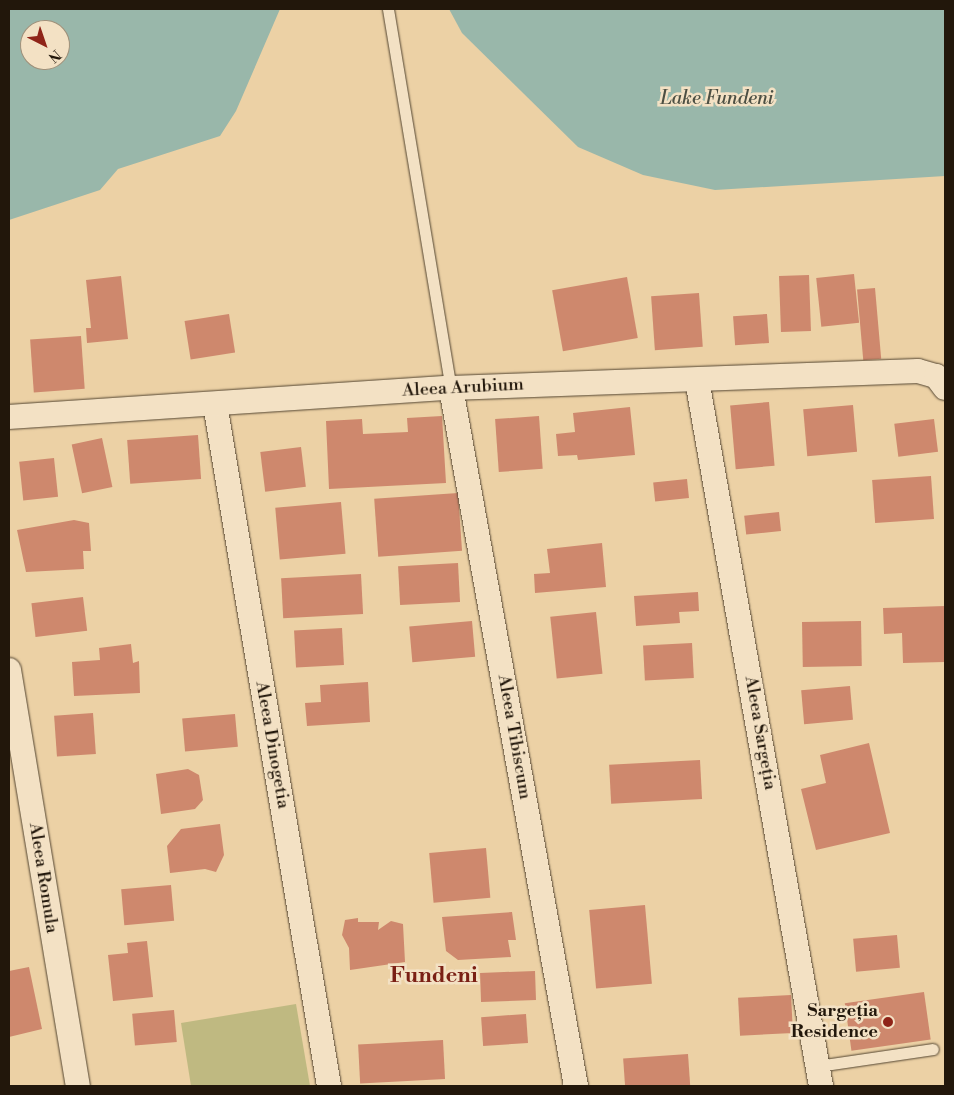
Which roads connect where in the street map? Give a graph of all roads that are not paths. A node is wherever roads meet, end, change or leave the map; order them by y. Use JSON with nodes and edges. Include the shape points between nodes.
{"nodes":[{"id":1,"x":388,"y":9,"type":"edge"},
{"id":2,"x":697,"y":380,"type":"junction"},
{"id":3,"x":452,"y":388,"type":"junction"},
{"id":4,"x":945,"y":388,"type":"edge"},
{"id":5,"x":215,"y":404,"type":"junction"},
{"id":6,"x":9,"y":417,"type":"edge"},
{"id":7,"x":9,"y":670,"type":"edge"},
{"id":8,"x":933,"y":1049,"type":"dead end"},
{"id":9,"x":820,"y":1076,"type":"edge"},
{"id":10,"x":78,"y":1086,"type":"edge"},
{"id":11,"x":329,"y":1086,"type":"edge"},
{"id":12,"x":576,"y":1086,"type":"edge"}],
"edges":[{"from":1,"to":3,"type":"lane"},
{"from":2,"to":3,"type":"street","name":"Aleea Arubium"},
{"from":2,"to":4,"type":"street","name":"Aleea Arubium","via":[[918,371],[936,376]]},
{"from":2,"to":9,"type":"street","name":"Aleea Sargeția"},
{"from":3,"to":5,"type":"street","name":"Aleea Arubium"},
{"from":3,"to":12,"type":"street","name":"Aleea Tibiscum"},
{"from":5,"to":6,"type":"street","name":"Aleea Arubium"},
{"from":5,"to":11,"type":"street","name":"Aleea Dinogetia"},
{"from":7,"to":10,"type":"street","name":"Aleea Romula"},
{"from":8,"to":9,"type":"lane"}]}
